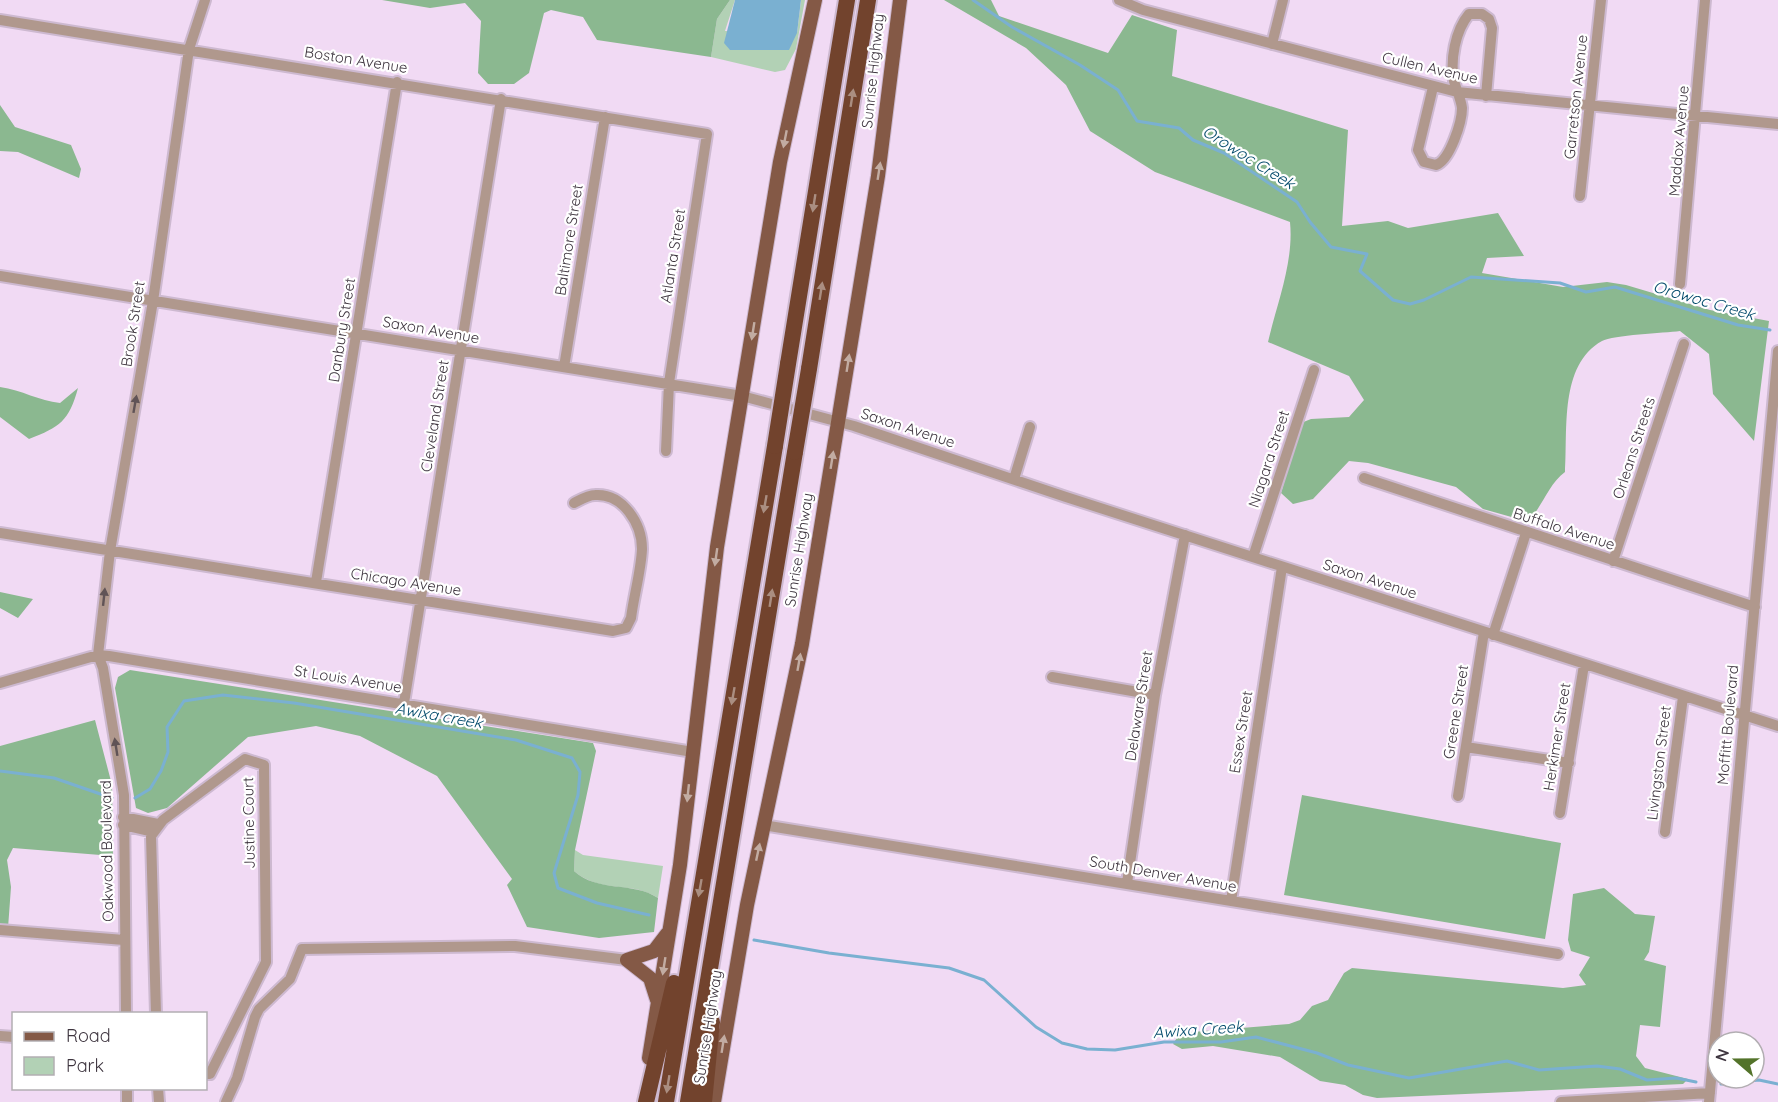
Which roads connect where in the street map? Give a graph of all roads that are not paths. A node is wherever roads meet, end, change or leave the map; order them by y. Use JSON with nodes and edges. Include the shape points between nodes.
{"nodes":[{"id":1,"x":205,"y":0,"type":"edge"},
{"id":2,"x":815,"y":0,"type":"edge"},
{"id":3,"x":847,"y":0,"type":"edge"},
{"id":4,"x":868,"y":0,"type":"edge"},
{"id":5,"x":900,"y":0,"type":"edge"},
{"id":6,"x":1119,"y":0,"type":"edge"},
{"id":7,"x":1283,"y":0,"type":"edge"},
{"id":8,"x":1601,"y":0,"type":"edge"},
{"id":9,"x":1706,"y":0,"type":"edge"},
{"id":10,"x":0,"y":20,"type":"edge"},
{"id":11,"x":1272,"y":44,"type":"junction"},
{"id":12,"x":189,"y":49,"type":"junction"},
{"id":13,"x":397,"y":82,"type":"junction"},
{"id":14,"x":1432,"y":87,"type":"junction"},
{"id":15,"x":1458,"y":92,"type":"junction"},
{"id":16,"x":1486,"y":96,"type":"junction"},
{"id":17,"x":501,"y":99,"type":"junction"},
{"id":18,"x":1591,"y":106,"type":"junction"},
{"id":19,"x":1697,"y":116,"type":"junction"},
{"id":20,"x":605,"y":117,"type":"junction"},
{"id":21,"x":1778,"y":124,"type":"edge"},
{"id":22,"x":707,"y":134,"type":"joint"},
{"id":23,"x":1580,"y":196,"type":"dead end"},
{"id":24,"x":0,"y":276,"type":"edge"},
{"id":25,"x":1680,"y":284,"type":"dead end"},
{"id":26,"x":153,"y":301,"type":"junction"},
{"id":27,"x":357,"y":333,"type":"junction"},
{"id":28,"x":1684,"y":344,"type":"dead end"},
{"id":29,"x":461,"y":351,"type":"junction"},
{"id":30,"x":1778,"y":351,"type":"edge"},
{"id":31,"x":564,"y":367,"type":"junction"},
{"id":32,"x":1314,"y":370,"type":"dead end"},
{"id":33,"x":669,"y":383,"type":"junction"},
{"id":34,"x":742,"y":396,"type":"junction"},
{"id":35,"x":838,"y":421,"type":"junction"},
{"id":36,"x":1030,"y":427,"type":"dead end"},
{"id":37,"x":666,"y":451,"type":"dead end"},
{"id":38,"x":1365,"y":478,"type":"dead end"},
{"id":39,"x":1014,"y":479,"type":"junction"},
{"id":40,"x":574,"y":502,"type":"dead end"},
{"id":41,"x":1526,"y":532,"type":"junction"},
{"id":42,"x":0,"y":533,"type":"edge"},
{"id":43,"x":1185,"y":535,"type":"junction"},
{"id":44,"x":110,"y":551,"type":"junction"},
{"id":45,"x":1253,"y":557,"type":"junction"},
{"id":46,"x":1613,"y":561,"type":"junction"},
{"id":47,"x":1282,"y":567,"type":"junction"},
{"id":48,"x":316,"y":582,"type":"junction"},
{"id":49,"x":421,"y":600,"type":"junction"},
{"id":50,"x":1755,"y":608,"type":"junction"},
{"id":51,"x":1488,"y":634,"type":"junction"},
{"id":52,"x":98,"y":655,"type":"junction"},
{"id":53,"x":1584,"y":665,"type":"junction"},
{"id":54,"x":1052,"y":677,"type":"dead end"},
{"id":55,"x":0,"y":683,"type":"edge"},
{"id":56,"x":1155,"y":695,"type":"junction"},
{"id":57,"x":1683,"y":697,"type":"junction"},
{"id":58,"x":404,"y":703,"type":"junction"},
{"id":59,"x":1744,"y":715,"type":"junction"},
{"id":60,"x":1778,"y":726,"type":"edge"},
{"id":61,"x":1466,"y":747,"type":"junction"},
{"id":62,"x":693,"y":752,"type":"junction"},
{"id":63,"x":1569,"y":763,"type":"junction"},
{"id":64,"x":1458,"y":796,"type":"dead end"},
{"id":65,"x":1560,"y":813,"type":"dead end"},
{"id":66,"x":123,"y":821,"type":"junction"},
{"id":67,"x":764,"y":825,"type":"junction"},
{"id":68,"x":155,"y":828,"type":"junction"},
{"id":69,"x":1665,"y":832,"type":"dead end"},
{"id":70,"x":1128,"y":883,"type":"junction"},
{"id":71,"x":1231,"y":901,"type":"junction"},
{"id":72,"x":694,"y":923,"type":"junction"},
{"id":73,"x":0,"y":930,"type":"edge"},
{"id":74,"x":669,"y":930,"type":"junction"},
{"id":75,"x":716,"y":930,"type":"junction"},
{"id":76,"x":124,"y":940,"type":"junction"},
{"id":77,"x":1558,"y":954,"type":"dead end"},
{"id":78,"x":627,"y":960,"type":"junction"},
{"id":79,"x":658,"y":1003,"type":"junction"},
{"id":80,"x":126,"y":1012,"type":"edge"},
{"id":81,"x":156,"y":1012,"type":"edge"},
{"id":82,"x":207,"y":1074,"type":"edge"},
{"id":83,"x":1710,"y":1098,"type":"edge"},
{"id":84,"x":226,"y":1102,"type":"edge"},
{"id":85,"x":644,"y":1102,"type":"edge"},
{"id":86,"x":666,"y":1102,"type":"edge"},
{"id":87,"x":688,"y":1102,"type":"edge"},
{"id":88,"x":704,"y":1102,"type":"edge"},
{"id":89,"x":714,"y":1102,"type":"edge"},
{"id":90,"x":1561,"y":1102,"type":"edge"}],
"edges":[{"from":1,"to":12,"type":"street","name":"Brook Street"},
{"from":2,"to":34,"type":"main road","one_way":true,"via":[[780,162]]},
{"from":3,"to":72,"type":"highway","name":"Sunrise Highway","one_way":true,"bridge":true},
{"from":75,"to":4,"type":"highway","name":"Sunrise Highway","one_way":true,"bridge":true},
{"from":35,"to":5,"type":"main road","name":"Sunrise Highway","one_way":true,"via":[[881,157]]},
{"from":6,"to":11,"type":"street","name":"Cullen Avenue"},
{"from":7,"to":11,"type":"street"},
{"from":8,"to":18,"type":"street","name":"Garretson Avenue"},
{"from":9,"to":19,"type":"street","name":"Maddox Avenue"},
{"from":10,"to":12,"type":"street","name":"Boston Avenue"},
{"from":11,"to":14,"type":"street","name":"Cullen Avenue"},
{"from":12,"to":13,"type":"street","name":"Boston Avenue"},
{"from":12,"to":26,"type":"street","name":"Brook Street"},
{"from":13,"to":17,"type":"street","name":"Boston Avenue"},
{"from":13,"to":27,"type":"street","name":"Danbury Street"},
{"from":14,"to":15,"type":"street","name":"Cullen Avenue"},
{"from":14,"to":15,"type":"street","via":[[1418,150],[1425,162],[1436,165],[1448,156],[1458,126],[1462,108]]},
{"from":15,"to":16,"type":"street","name":"Cullen Avenue"},
{"from":15,"to":16,"type":"street","via":[[1453,64],[1459,32],[1469,14],[1482,14],[1492,28]]},
{"from":16,"to":18,"type":"street","name":"Cullen Avenue"},
{"from":17,"to":20,"type":"street","name":"Boston Avenue"},
{"from":17,"to":29,"type":"street","name":"Cleveland Street"},
{"from":18,"to":19,"type":"street","name":"Cullen Avenue"},
{"from":18,"to":23,"type":"street","name":"Garretson Avenue"},
{"from":19,"to":21,"type":"street","name":"Cullen Avenue"},
{"from":19,"to":25,"type":"street","name":"Maddox Avenue"},
{"from":20,"to":22,"type":"street","name":"Boston Avenue"},
{"from":20,"to":31,"type":"street","name":"Baltimore Street"},
{"from":22,"to":33,"type":"street","name":"Atlanta Street"},
{"from":24,"to":26,"type":"street","name":"Saxon Avenue"},
{"from":26,"to":27,"type":"street","name":"Saxon Avenue"},
{"from":44,"to":26,"type":"street","name":"Brook Street","one_way":true},
{"from":27,"to":29,"type":"street","name":"Saxon Avenue"},
{"from":27,"to":48,"type":"street","name":"Danbury Street"},
{"from":28,"to":46,"type":"street","name":"Orleans Streets"},
{"from":29,"to":31,"type":"street","name":"Saxon Avenue"},
{"from":29,"to":49,"type":"street","name":"Cleveland Street"},
{"from":30,"to":50,"type":"street","name":"Moffitt Boulevard"},
{"from":31,"to":33,"type":"street","name":"Saxon Avenue"},
{"from":32,"to":45,"type":"street","name":"Niagara Street"},
{"from":33,"to":34,"type":"street","name":"Saxon Avenue"},
{"from":33,"to":37,"type":"street","name":"Atlanta Street"},
{"from":34,"to":35,"type":"street","name":"Saxon Avenue"},
{"from":34,"to":62,"type":"main road","one_way":true,"via":[[710,594]]},
{"from":35,"to":39,"type":"street","name":"Saxon Avenue"},
{"from":67,"to":35,"type":"main road","name":"Sunrise Highway","one_way":true,"via":[[798,669]]},
{"from":36,"to":39,"type":"street"},
{"from":38,"to":41,"type":"street","name":"Buffalo Avenue"},
{"from":39,"to":43,"type":"street","name":"Saxon Avenue"},
{"from":40,"to":49,"type":"street","name":"Chicago Avenue","via":[[594,495],[610,497],[636,521],[642,547],[631,618],[626,627],[613,630]]},
{"from":41,"to":46,"type":"street","name":"Buffalo Avenue"},
{"from":41,"to":51,"type":"street","name":"Greene Street"},
{"from":42,"to":44,"type":"street","name":"Chicago Avenue"},
{"from":43,"to":45,"type":"street","name":"Saxon Avenue"},
{"from":43,"to":56,"type":"street","name":"Delaware Street"},
{"from":44,"to":48,"type":"street","name":"Chicago Avenue"},
{"from":52,"to":44,"type":"street","name":"Brook Street","one_way":true},
{"from":45,"to":47,"type":"street","name":"Saxon Avenue"},
{"from":46,"to":50,"type":"street","name":"Buffalo Avenue"},
{"from":47,"to":51,"type":"street","name":"Saxon Avenue"},
{"from":47,"to":71,"type":"street","name":"Essex Street"},
{"from":48,"to":49,"type":"street","name":"Chicago Avenue"},
{"from":49,"to":58,"type":"street","name":"Cleveland Street"},
{"from":50,"to":59,"type":"street","name":"Moffitt Boulevard"},
{"from":51,"to":53,"type":"street","name":"Saxon Avenue"},
{"from":51,"to":61,"type":"street","name":"Greene Street"},
{"from":52,"to":55,"type":"street","name":"St Louis Avenue"},
{"from":52,"to":58,"type":"street","name":"St Louis Avenue"},
{"from":66,"to":52,"type":"street","name":"Oakwood Boulevard","one_way":true,"via":[[124,795]]},
{"from":53,"to":57,"type":"street","name":"Saxon Avenue"},
{"from":53,"to":63,"type":"street","name":"Herkimer Street"},
{"from":54,"to":56,"type":"street"},
{"from":56,"to":70,"type":"street","name":"Delaware Street"},
{"from":57,"to":59,"type":"street","name":"Saxon Avenue"},
{"from":57,"to":69,"type":"street","name":"Livingston Street"},
{"from":58,"to":62,"type":"street","name":"St Louis Avenue"},
{"from":59,"to":60,"type":"street","name":"Saxon Avenue"},
{"from":59,"to":83,"type":"street","name":"Moffitt Boulevard"},
{"from":61,"to":63,"type":"street"},
{"from":61,"to":64,"type":"street","name":"Greene Street"},
{"from":62,"to":74,"type":"main road","one_way":true},
{"from":63,"to":65,"type":"street","name":"Herkimer Street"},
{"from":66,"to":68,"type":"street"},
{"from":66,"to":76,"type":"street","name":"Oakwood Boulevard"},
{"from":67,"to":70,"type":"street","name":"South Denver Avenue"},
{"from":89,"to":67,"type":"main road","name":"Sunrise Highway","one_way":true},
{"from":68,"to":81,"type":"street","via":[[149,841]]},
{"from":68,"to":82,"type":"street","name":"Justine Court","via":[[245,759],[264,765],[266,962]]},
{"from":70,"to":71,"type":"street","name":"South Denver Avenue"},
{"from":71,"to":77,"type":"street","name":"South Denver Avenue"},
{"from":72,"to":85,"type":"highway","via":[[680,956]]},
{"from":72,"to":86,"type":"highway","name":"Sunrise Highway","one_way":true},
{"from":73,"to":76,"type":"street"},
{"from":74,"to":78,"type":"main road","via":[[654,951]]},
{"from":74,"to":79,"type":"main road","one_way":true},
{"from":75,"to":87,"type":"highway","name":"Sunrise Highway"},
{"from":75,"to":88,"type":"highway","via":[[714,1005]]},
{"from":76,"to":80,"type":"street","name":"Oakwood Boulevard"},
{"from":78,"to":79,"type":"main road","via":[[650,978]]},
{"from":78,"to":84,"type":"street","via":[[515,946],[302,949],[290,979],[255,1017]]},
{"from":79,"to":85,"type":"main road"},
{"from":83,"to":90,"type":"street"}]}
